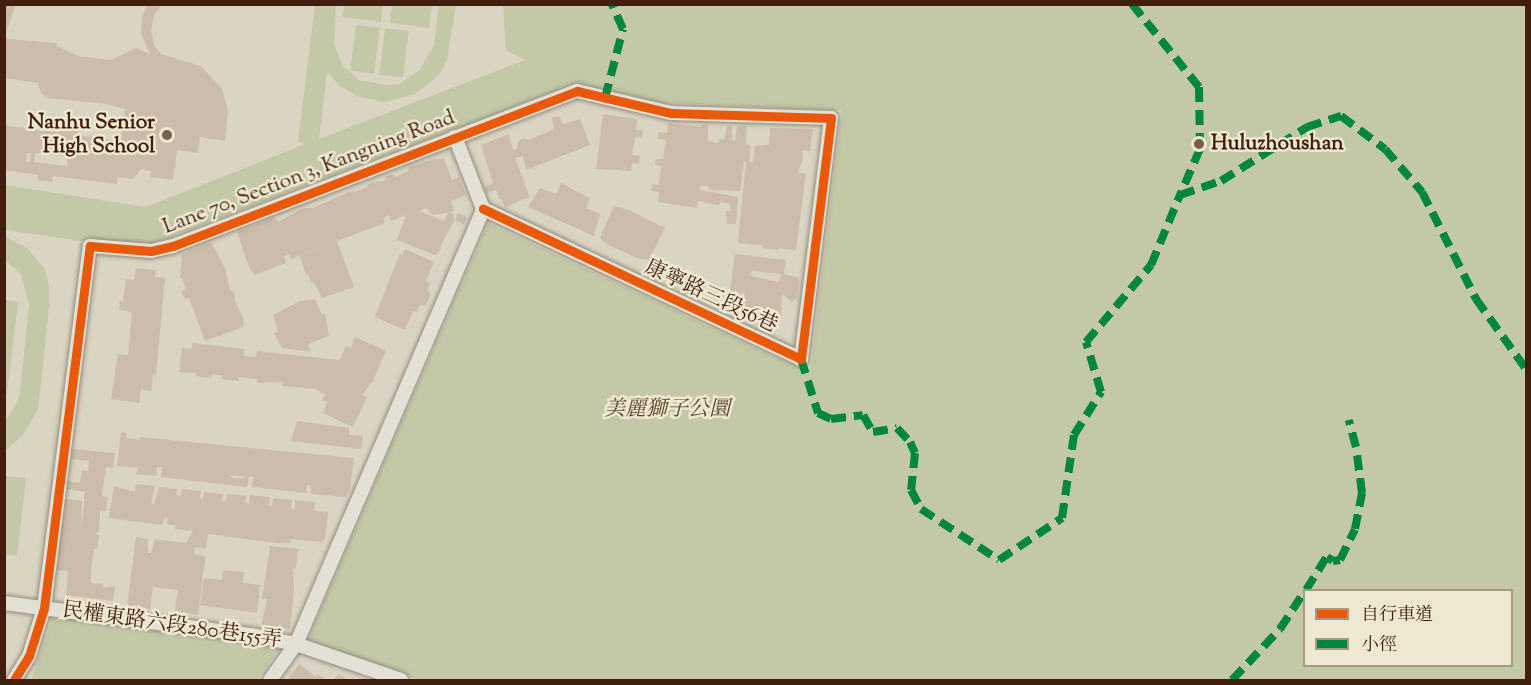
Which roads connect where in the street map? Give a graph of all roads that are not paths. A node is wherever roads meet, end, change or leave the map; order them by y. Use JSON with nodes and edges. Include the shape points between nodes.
{"nodes":[{"id":1,"x":831,"y":118,"type":"joint"},
{"id":2,"x":455,"y":137,"type":"junction"},
{"id":3,"x":483,"y":209,"type":"junction"},
{"id":4,"x":4,"y":603,"type":"edge"},
{"id":5,"x":44,"y":608,"type":"junction"},
{"id":6,"x":296,"y":644,"type":"junction"},
{"id":7,"x":14,"y":681,"type":"edge"},
{"id":8,"x":270,"y":681,"type":"edge"},
{"id":9,"x":401,"y":681,"type":"edge"}],
"edges":[{"from":1,"to":2,"type":"street","name":"Lane 70, Section 3, Kangning Road","via":[[671,113],[577,91]]},
{"from":1,"to":3,"type":"street","name":"康寧路三段56巷","via":[[801,359]]},
{"from":2,"to":3,"type":"street"},
{"from":2,"to":5,"type":"street","name":"Lane 70, Section 3, Kangning Road","via":[[173,246],[152,251],[90,246]]},
{"from":3,"to":6,"type":"street"},
{"from":4,"to":5,"type":"street","name":"民權東路六段280巷155弄"},
{"from":5,"to":6,"type":"street","name":"民權東路六段280巷155弄","via":[[252,634]]},
{"from":5,"to":7,"type":"street","name":"Lane 70, Section 3, Kangning Road","via":[[29,656]]},
{"from":6,"to":8,"type":"street"},
{"from":6,"to":9,"type":"street","name":"民權東路六段280巷155弄"}]}
